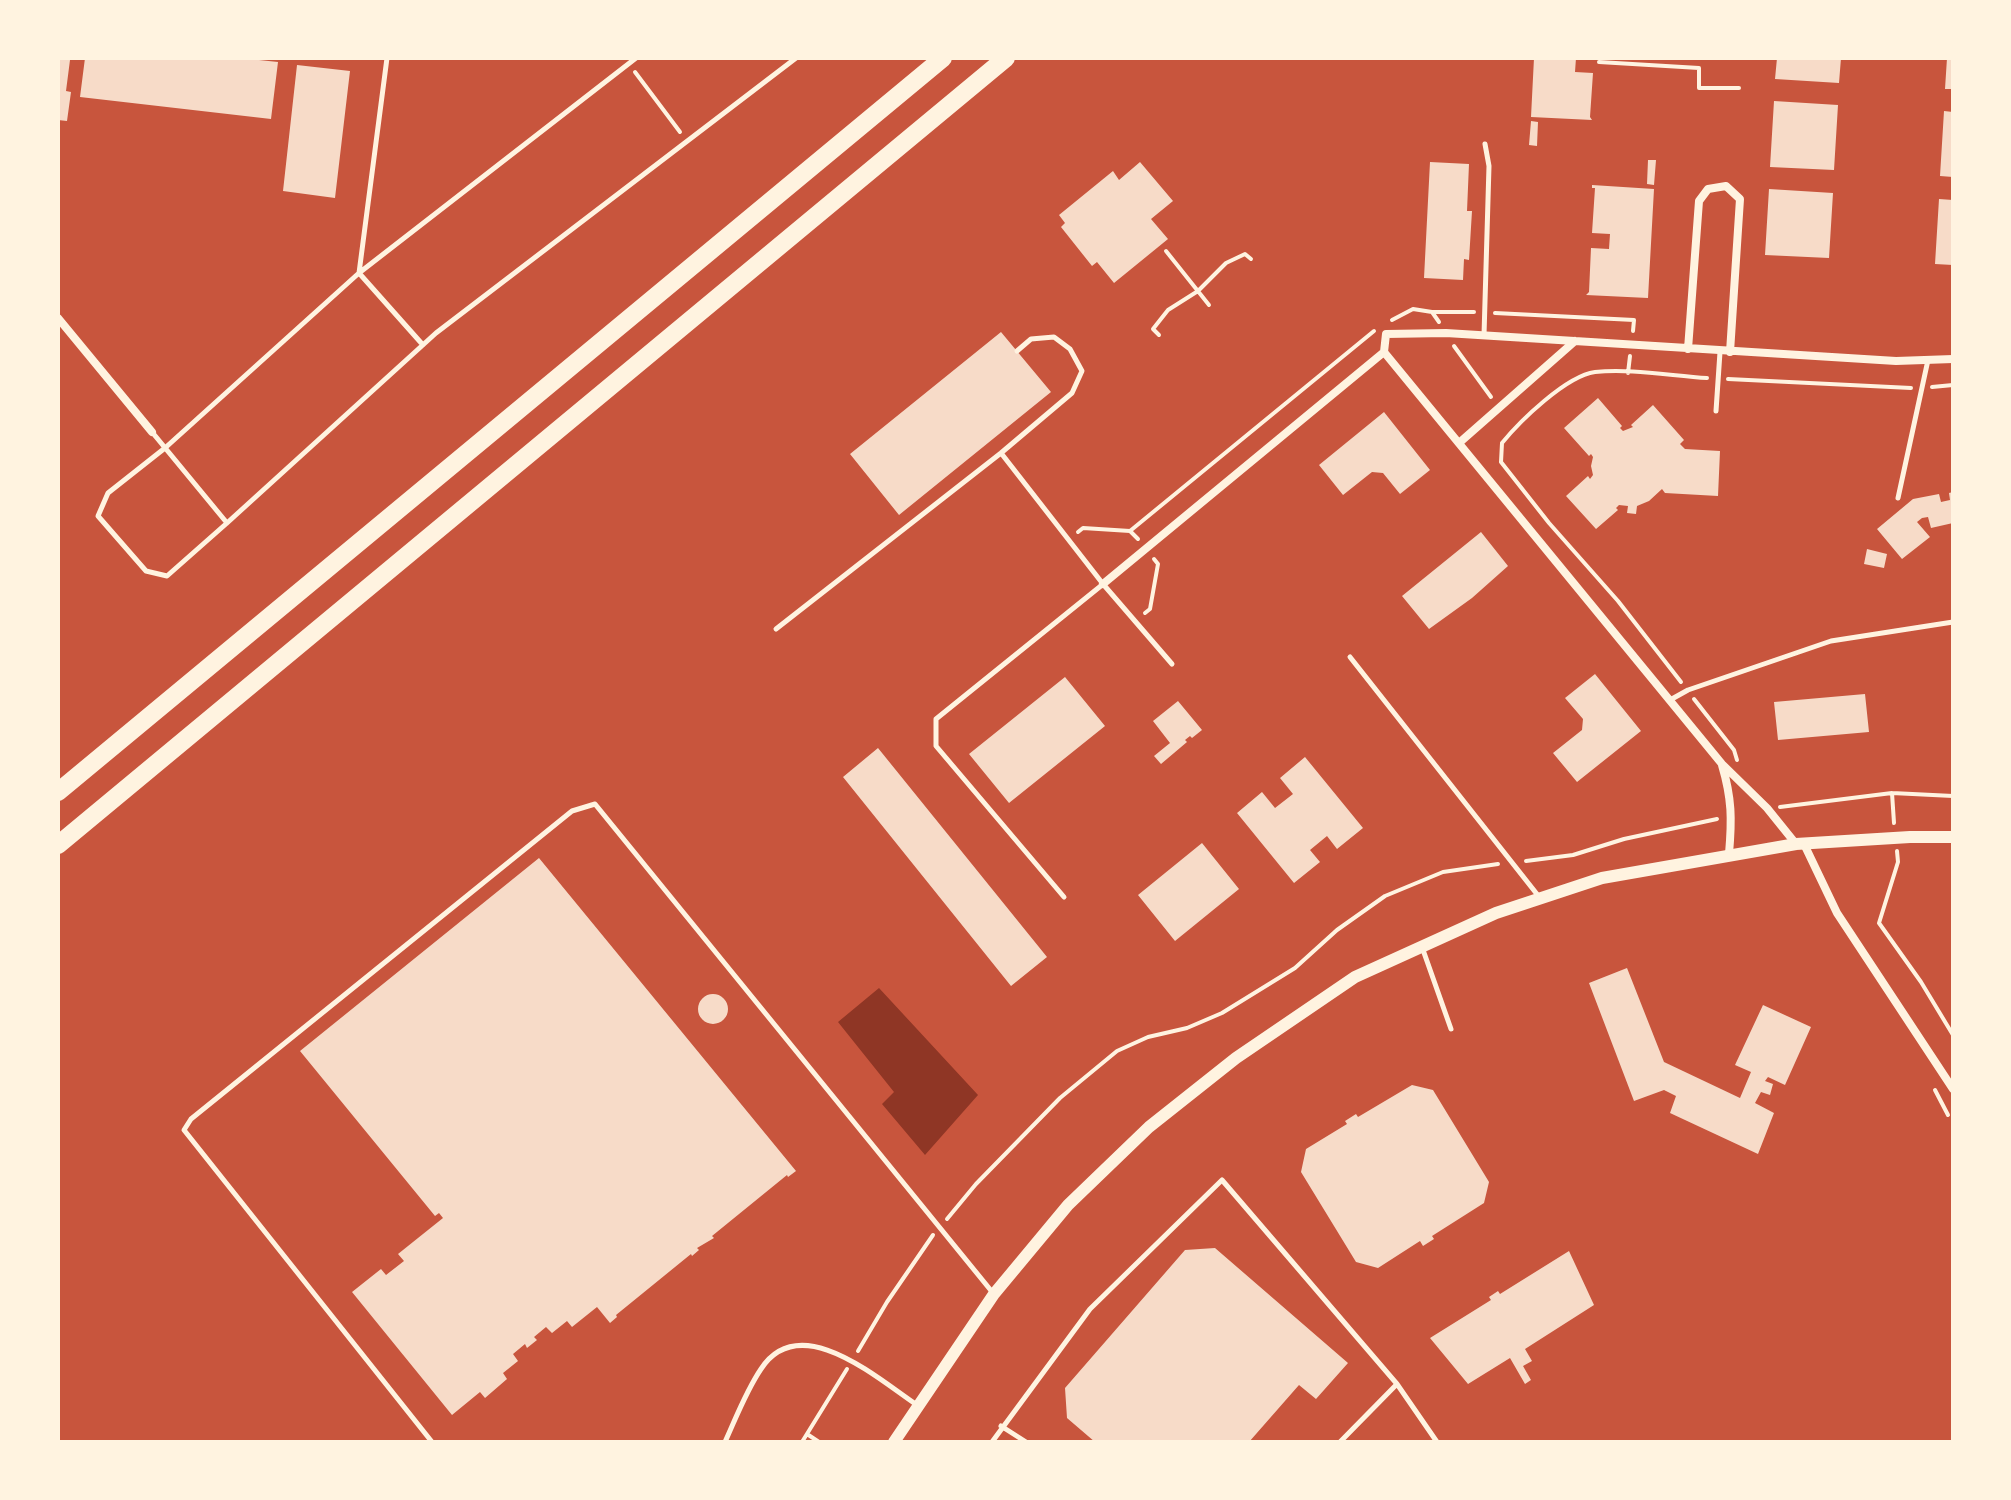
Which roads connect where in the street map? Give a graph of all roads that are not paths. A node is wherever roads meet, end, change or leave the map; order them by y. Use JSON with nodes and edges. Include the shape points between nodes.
{"nodes":[{"id":1,"x":387,"y":58,"type":"edge"},
{"id":2,"x":636,"y":58,"type":"edge"},
{"id":3,"x":796,"y":58,"type":"edge"},
{"id":4,"x":943,"y":58,"type":"edge"},
{"id":5,"x":1006,"y":58,"type":"edge"},
{"id":6,"x":1485,"y":144,"type":"dead end"},
{"id":7,"x":359,"y":273,"type":"junction"},
{"id":8,"x":58,"y":318,"type":"edge"},
{"id":9,"x":1484,"y":335,"type":"junction"},
{"id":10,"x":1575,"y":341,"type":"junction"},
{"id":11,"x":423,"y":345,"type":"junction"},
{"id":12,"x":1688,"y":349,"type":"junction"},
{"id":13,"x":1017,"y":351,"type":"dead end"},
{"id":14,"x":1384,"y":352,"type":"junction"},
{"id":15,"x":1720,"y":352,"type":"junction"},
{"id":16,"x":1730,"y":352,"type":"junction"},
{"id":17,"x":1953,"y":359,"type":"edge"},
{"id":18,"x":1928,"y":360,"type":"junction"},
{"id":19,"x":1716,"y":411,"type":"dead end"},
{"id":20,"x":152,"y":432,"type":"joint"},
{"id":21,"x":1459,"y":443,"type":"junction"},
{"id":22,"x":165,"y":448,"type":"junction"},
{"id":23,"x":1001,"y":453,"type":"junction"},
{"id":24,"x":1898,"y":498,"type":"dead end"},
{"id":25,"x":227,"y":523,"type":"junction"},
{"id":26,"x":1103,"y":584,"type":"junction"},
{"id":27,"x":1953,"y":622,"type":"edge"},
{"id":28,"x":776,"y":629,"type":"dead end"},
{"id":29,"x":1350,"y":657,"type":"dead end"},
{"id":30,"x":1172,"y":664,"type":"dead end"},
{"id":31,"x":1670,"y":700,"type":"junction"},
{"id":32,"x":1722,"y":764,"type":"junction"},
{"id":33,"x":58,"y":792,"type":"edge"},
{"id":34,"x":1953,"y":837,"type":"edge"},
{"id":35,"x":1800,"y":844,"type":"junction"},
{"id":36,"x":58,"y":845,"type":"edge"},
{"id":37,"x":1729,"y":854,"type":"junction"},
{"id":38,"x":1064,"y":897,"type":"dead end"},
{"id":39,"x":1541,"y":898,"type":"junction"},
{"id":40,"x":1422,"y":947,"type":"junction"},
{"id":41,"x":1451,"y":1029,"type":"dead end"},
{"id":42,"x":1953,"y":1089,"type":"edge"},
{"id":43,"x":994,"y":1294,"type":"junction"},
{"id":44,"x":1397,"y":1384,"type":"junction"},
{"id":45,"x":918,"y":1406,"type":"junction"},
{"id":46,"x":1001,"y":1426,"type":"junction"},
{"id":47,"x":432,"y":1442,"type":"edge"},
{"id":48,"x":725,"y":1442,"type":"edge"},
{"id":49,"x":894,"y":1442,"type":"edge"},
{"id":50,"x":992,"y":1442,"type":"edge"},
{"id":51,"x":1026,"y":1442,"type":"edge"},
{"id":52,"x":1340,"y":1442,"type":"edge"},
{"id":53,"x":1437,"y":1442,"type":"edge"}],
"edges":[{"from":1,"to":7,"type":"lane"},
{"from":2,"to":7,"type":"lane"},
{"from":3,"to":11,"type":"lane"},
{"from":4,"to":33,"type":"highway"},
{"from":5,"to":36,"type":"highway"},
{"from":6,"to":9,"type":"lane","via":[[1489,166]]},
{"from":7,"to":11,"type":"lane"},
{"from":7,"to":22,"type":"lane"},
{"from":8,"to":20,"type":"street"},
{"from":9,"to":10,"type":"street"},
{"from":9,"to":14,"type":"street","via":[[1384,330]]},
{"from":10,"to":12,"type":"street"},
{"from":10,"to":21,"type":"street"},
{"from":11,"to":25,"type":"lane"},
{"from":12,"to":15,"type":"street"},
{"from":12,"to":16,"type":"street","via":[[1699,201],[1708,189],[1726,186],[1740,199]]},
{"from":13,"to":23,"type":"lane","via":[[1031,339],[1054,337],[1070,349],[1082,371],[1072,393]]},
{"from":14,"to":21,"type":"street"},
{"from":14,"to":26,"type":"street"},
{"from":15,"to":16,"type":"street"},
{"from":15,"to":19,"type":"lane"},
{"from":16,"to":18,"type":"street"},
{"from":17,"to":18,"type":"street"},
{"from":18,"to":24,"type":"lane"},
{"from":20,"to":22,"type":"lane"},
{"from":21,"to":31,"type":"street"},
{"from":22,"to":25,"type":"lane"},
{"from":22,"to":25,"type":"lane","via":[[108,493],[98,516],[146,571],[167,576]]},
{"from":23,"to":26,"type":"lane"},
{"from":23,"to":28,"type":"lane"},
{"from":26,"to":30,"type":"lane"},
{"from":26,"to":38,"type":"lane","via":[[936,719],[936,746]]},
{"from":27,"to":31,"type":"lane","via":[[1831,641]]},
{"from":29,"to":39,"type":"lane"},
{"from":31,"to":32,"type":"street"},
{"from":32,"to":35,"type":"street"},
{"from":32,"to":37,"type":"street","via":[[1733,816]]},
{"from":34,"to":35,"type":"street"},
{"from":35,"to":37,"type":"street"},
{"from":35,"to":42,"type":"street","via":[[1837,913]]},
{"from":37,"to":39,"type":"street","via":[[1602,878]]},
{"from":39,"to":40,"type":"street"},
{"from":40,"to":41,"type":"lane"},
{"from":40,"to":43,"type":"street","via":[[1355,977],[1236,1058],[1149,1127],[1068,1205]]},
{"from":43,"to":45,"type":"street"},
{"from":43,"to":47,"type":"lane","via":[[595,804],[572,811],[191,1119],[184,1130]]},
{"from":44,"to":46,"type":"lane","via":[[1222,1180],[1090,1309]]},
{"from":44,"to":52,"type":"lane"},
{"from":44,"to":53,"type":"lane"},
{"from":45,"to":48,"type":"lane","via":[[852,1361],[822,1347],[792,1346],[761,1367]]},
{"from":45,"to":49,"type":"street"},
{"from":46,"to":50,"type":"lane"},
{"from":46,"to":51,"type":"lane"}]}
